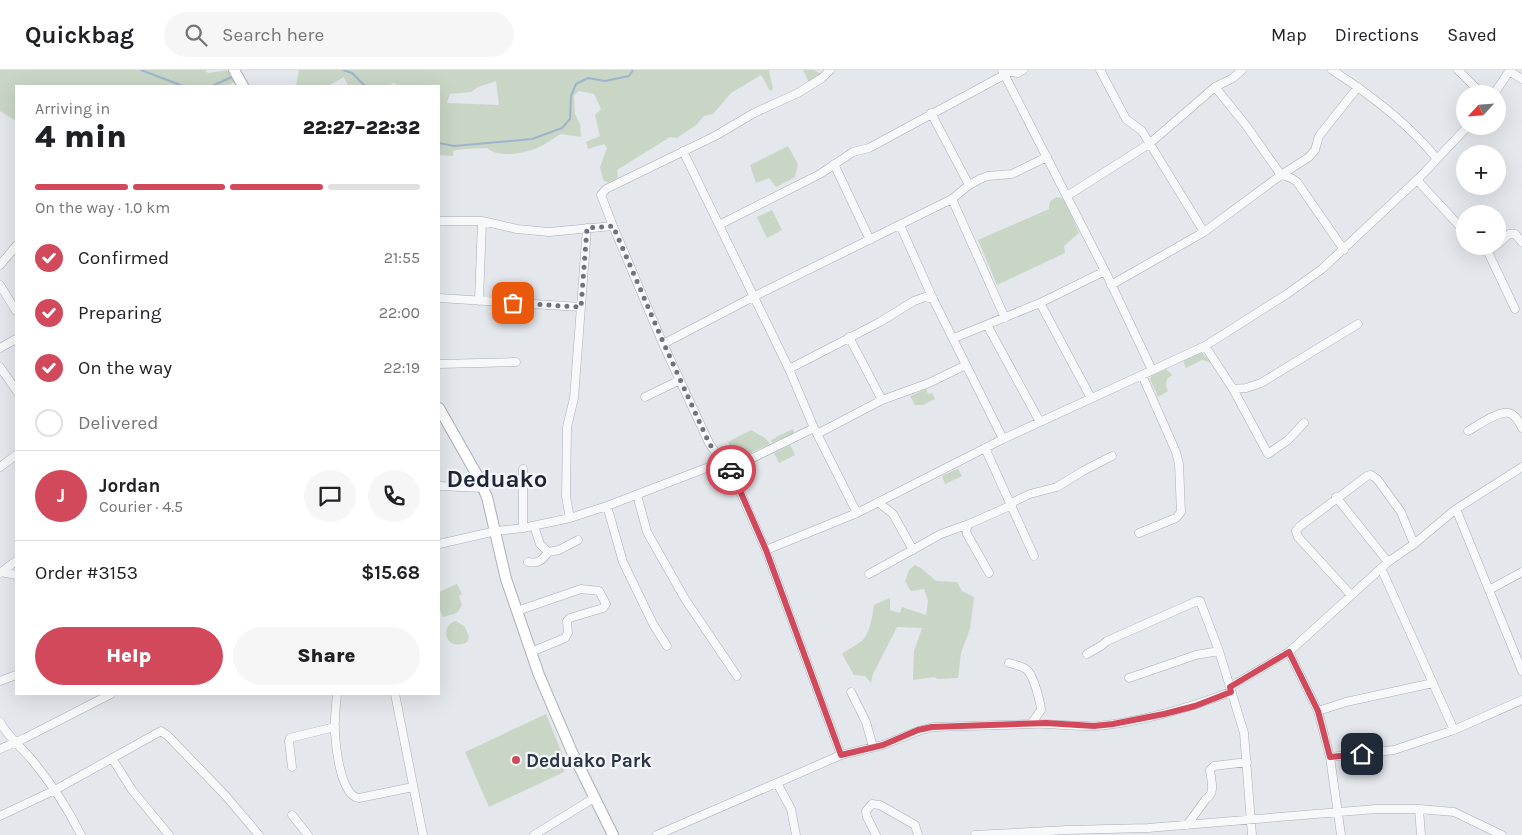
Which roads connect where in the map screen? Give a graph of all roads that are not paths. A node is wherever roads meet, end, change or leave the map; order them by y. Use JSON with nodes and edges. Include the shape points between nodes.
{"nodes":[{"id":1,"x":235,"y":70,"type":"edge"},
{"id":2,"x":830,"y":70,"type":"edge"},
{"id":3,"x":1100,"y":70,"type":"edge"},
{"id":4,"x":1242,"y":70,"type":"edge"},
{"id":5,"x":1332,"y":70,"type":"edge"},
{"id":6,"x":1458,"y":70,"type":"edge"},
{"id":7,"x":1020,"y":71,"type":"edge"},
{"id":8,"x":1510,"y":71,"type":"edge"},
{"id":9,"x":1003,"y":72,"type":"edge"},
{"id":10,"x":1522,"y":79,"type":"edge"},
{"id":11,"x":242,"y":85,"type":"edge"},
{"id":12,"x":1473,"y":85,"type":"edge"},
{"id":13,"x":1500,"y":85,"type":"edge"},
{"id":14,"x":1215,"y":87,"type":"junction"},
{"id":15,"x":1358,"y":87,"type":"junction"},
{"id":16,"x":1011,"y":88,"type":"junction"},
{"id":17,"x":931,"y":113,"type":"junction"},
{"id":18,"x":1460,"y":135,"type":"edge"},
{"id":19,"x":1150,"y":144,"type":"junction"},
{"id":20,"x":684,"y":151,"type":"junction"},
{"id":21,"x":1046,"y":157,"type":"junction"},
{"id":22,"x":1437,"y":159,"type":"junction"},
{"id":23,"x":834,"y":164,"type":"junction"},
{"id":24,"x":1281,"y":175,"type":"junction"},
{"id":25,"x":1417,"y":180,"type":"junction"},
{"id":26,"x":969,"y":185,"type":"junction"},
{"id":27,"x":1067,"y":196,"type":"junction"},
{"id":28,"x":952,"y":199,"type":"junction"},
{"id":29,"x":440,"y":221,"type":"edge"},
{"id":30,"x":482,"y":221,"type":"junction"},
{"id":31,"x":1456,"y":222,"type":"edge"},
{"id":32,"x":719,"y":225,"type":"junction"},
{"id":33,"x":900,"y":225,"type":"junction"},
{"id":34,"x":613,"y":226,"type":"junction"},
{"id":35,"x":587,"y":228,"type":"junction"},
{"id":36,"x":1204,"y":232,"type":"junction"},
{"id":37,"x":1506,"y":237,"type":"edge"},
{"id":38,"x":870,"y":240,"type":"junction"},
{"id":39,"x":1522,"y":242,"type":"edge"},
{"id":40,"x":15,"y":247,"type":"edge"},
{"id":41,"x":1344,"y":250,"type":"junction"},
{"id":42,"x":1493,"y":255,"type":"edge"},
{"id":43,"x":0,"y":265,"type":"edge"},
{"id":44,"x":1105,"y":271,"type":"junction"},
{"id":45,"x":0,"y":285,"type":"edge"},
{"id":46,"x":1111,"y":286,"type":"junction"},
{"id":47,"x":753,"y":296,"type":"junction"},
{"id":48,"x":440,"y":298,"type":"edge"},
{"id":49,"x":933,"y":299,"type":"junction"},
{"id":50,"x":479,"y":301,"type":"junction"},
{"id":51,"x":1040,"y":303,"type":"junction"},
{"id":52,"x":581,"y":307,"type":"junction"},
{"id":53,"x":15,"y":309,"type":"edge"},
{"id":54,"x":1515,"y":309,"type":"dead end"},
{"id":55,"x":1004,"y":318,"type":"junction"},
{"id":56,"x":1358,"y":324,"type":"dead end"},
{"id":57,"x":987,"y":325,"type":"junction"},
{"id":58,"x":849,"y":337,"type":"junction"},
{"id":59,"x":15,"y":338,"type":"edge"},
{"id":60,"x":954,"y":338,"type":"junction"},
{"id":61,"x":664,"y":344,"type":"junction"},
{"id":62,"x":1205,"y":346,"type":"junction"},
{"id":63,"x":0,"y":348,"type":"edge"},
{"id":64,"x":516,"y":362,"type":"dead end"},
{"id":65,"x":440,"y":364,"type":"edge"},
{"id":66,"x":966,"y":365,"type":"junction"},
{"id":67,"x":0,"y":367,"type":"edge"},
{"id":68,"x":789,"y":369,"type":"junction"},
{"id":69,"x":1152,"y":370,"type":"junction"},
{"id":70,"x":1142,"y":375,"type":"junction"},
{"id":71,"x":680,"y":380,"type":"junction"},
{"id":72,"x":15,"y":389,"type":"edge"},
{"id":73,"x":1232,"y":389,"type":"junction"},
{"id":74,"x":645,"y":397,"type":"dead end"},
{"id":75,"x":1092,"y":398,"type":"junction"},
{"id":76,"x":882,"y":400,"type":"junction"},
{"id":77,"x":440,"y":410,"type":"edge"},
{"id":78,"x":1040,"y":422,"type":"junction"},
{"id":79,"x":1304,"y":423,"type":"dead end"},
{"id":80,"x":1522,"y":428,"type":"edge"},
{"id":81,"x":816,"y":431,"type":"junction"},
{"id":82,"x":1468,"y":432,"type":"dead end"},
{"id":83,"x":1003,"y":440,"type":"junction"},
{"id":84,"x":985,"y":448,"type":"junction"},
{"id":85,"x":1112,"y":456,"type":"dead end"},
{"id":86,"x":13,"y":457,"type":"edge"},
{"id":87,"x":722,"y":462,"type":"junction"},
{"id":88,"x":0,"y":467,"type":"edge"},
{"id":89,"x":1522,"y":467,"type":"edge"},
{"id":90,"x":523,"y":469,"type":"dead end"},
{"id":91,"x":730,"y":469,"type":"junction"},
{"id":92,"x":440,"y":486,"type":"edge"},
{"id":93,"x":483,"y":488,"type":"junction"},
{"id":94,"x":637,"y":495,"type":"junction"},
{"id":95,"x":1336,"y":497,"type":"junction"},
{"id":96,"x":878,"y":502,"type":"junction"},
{"id":97,"x":1011,"y":504,"type":"junction"},
{"id":98,"x":607,"y":506,"type":"junction"},
{"id":99,"x":1456,"y":508,"type":"junction"},
{"id":100,"x":857,"y":513,"type":"junction"},
{"id":101,"x":570,"y":518,"type":"junction"},
{"id":102,"x":968,"y":524,"type":"junction"},
{"id":103,"x":534,"y":526,"type":"junction"},
{"id":104,"x":523,"y":528,"type":"junction"},
{"id":105,"x":496,"y":531,"type":"junction"},
{"id":106,"x":1139,"y":533,"type":"dead end"},
{"id":107,"x":578,"y":540,"type":"dead end"},
{"id":108,"x":440,"y":544,"type":"edge"},
{"id":109,"x":1414,"y":544,"type":"junction"},
{"id":110,"x":766,"y":550,"type":"junction"},
{"id":111,"x":913,"y":550,"type":"junction"},
{"id":112,"x":548,"y":552,"type":"junction"},
{"id":113,"x":1034,"y":556,"type":"dead end"},
{"id":114,"x":15,"y":562,"type":"edge"},
{"id":115,"x":528,"y":562,"type":"dead end"},
{"id":116,"x":1388,"y":562,"type":"junction"},
{"id":117,"x":1381,"y":568,"type":"junction"},
{"id":118,"x":1522,"y":572,"type":"edge"},
{"id":119,"x":0,"y":573,"type":"edge"},
{"id":120,"x":989,"y":573,"type":"dead end"},
{"id":121,"x":869,"y":574,"type":"dead end"},
{"id":122,"x":15,"y":575,"type":"edge"},
{"id":123,"x":1489,"y":590,"type":"junction"},
{"id":124,"x":1351,"y":595,"type":"junction"},
{"id":125,"x":517,"y":611,"type":"junction"},
{"id":126,"x":667,"y":646,"type":"dead end"},
{"id":127,"x":1219,"y":651,"type":"junction"},
{"id":128,"x":531,"y":652,"type":"junction"},
{"id":129,"x":1289,"y":652,"type":"junction"},
{"id":130,"x":1087,"y":654,"type":"dead end"},
{"id":131,"x":1009,"y":663,"type":"dead end"},
{"id":132,"x":1522,"y":671,"type":"edge"},
{"id":133,"x":15,"y":675,"type":"edge"},
{"id":134,"x":737,"y":676,"type":"dead end"},
{"id":135,"x":1129,"y":678,"type":"dead end"},
{"id":136,"x":0,"y":681,"type":"edge"},
{"id":137,"x":1433,"y":683,"type":"junction"},
{"id":138,"x":1231,"y":690,"type":"junction"},
{"id":139,"x":851,"y":692,"type":"dead end"},
{"id":140,"x":109,"y":695,"type":"edge"},
{"id":141,"x":337,"y":695,"type":"edge"},
{"id":142,"x":395,"y":695,"type":"edge"},
{"id":143,"x":1522,"y":700,"type":"edge"},
{"id":144,"x":1318,"y":711,"type":"junction"},
{"id":145,"x":0,"y":722,"type":"edge"},
{"id":146,"x":1031,"y":724,"type":"junction"},
{"id":147,"x":335,"y":727,"type":"junction"},
{"id":148,"x":1454,"y":730,"type":"junction"},
{"id":149,"x":15,"y":742,"type":"junction"},
{"id":150,"x":873,"y":747,"type":"junction"},
{"id":151,"x":0,"y":749,"type":"edge"},
{"id":152,"x":841,"y":755,"type":"junction"},
{"id":153,"x":1330,"y":757,"type":"junction"},
{"id":154,"x":112,"y":758,"type":"junction"},
{"id":155,"x":1246,"y":762,"type":"junction"},
{"id":156,"x":292,"y":767,"type":"dead end"},
{"id":157,"x":777,"y":783,"type":"junction"},
{"id":158,"x":413,"y":787,"type":"junction"},
{"id":159,"x":55,"y":790,"type":"junction"},
{"id":160,"x":594,"y":798,"type":"junction"},
{"id":161,"x":1419,"y":809,"type":"junction"},
{"id":162,"x":1337,"y":812,"type":"junction"},
{"id":163,"x":292,"y":815,"type":"dead end"},
{"id":164,"x":0,"y":816,"type":"edge"},
{"id":165,"x":1251,"y":820,"type":"junction"},
{"id":166,"x":1187,"y":825,"type":"junction"},
{"id":167,"x":81,"y":835,"type":"edge"},
{"id":168,"x":169,"y":835,"type":"edge"},
{"id":169,"x":259,"y":835,"type":"edge"},
{"id":170,"x":308,"y":835,"type":"edge"},
{"id":171,"x":423,"y":835,"type":"edge"},
{"id":172,"x":534,"y":835,"type":"edge"},
{"id":173,"x":613,"y":835,"type":"edge"},
{"id":174,"x":657,"y":835,"type":"edge"},
{"id":175,"x":796,"y":835,"type":"edge"},
{"id":176,"x":876,"y":835,"type":"edge"},
{"id":177,"x":918,"y":835,"type":"edge"},
{"id":178,"x":975,"y":835,"type":"edge"},
{"id":179,"x":1252,"y":835,"type":"edge"},
{"id":180,"x":1341,"y":835,"type":"edge"},
{"id":181,"x":1420,"y":835,"type":"edge"},
{"id":182,"x":1502,"y":835,"type":"edge"}],
"edges":[{"from":1,"to":11,"type":"street"},
{"from":2,"to":20,"type":"street","via":[[798,93],[754,112]]},
{"from":3,"to":19,"type":"street","via":[[1126,118],[1142,131]]},
{"from":4,"to":14,"type":"street"},
{"from":5,"to":15,"type":"street"},
{"from":6,"to":12,"type":"street"},
{"from":7,"to":9,"type":"street"},
{"from":7,"to":16,"type":"street"},
{"from":8,"to":10,"type":"street"},
{"from":8,"to":13,"type":"street"},
{"from":9,"to":16,"type":"street"},
{"from":9,"to":17,"type":"street"},
{"from":14,"to":19,"type":"street"},
{"from":14,"to":24,"type":"street"},
{"from":15,"to":22,"type":"street","via":[[1419,138]]},
{"from":15,"to":24,"type":"street","via":[[1319,136],[1309,157]]},
{"from":16,"to":21,"type":"street"},
{"from":17,"to":23,"type":"street"},
{"from":17,"to":26,"type":"street"},
{"from":18,"to":22,"type":"street"},
{"from":19,"to":27,"type":"street"},
{"from":19,"to":36,"type":"street"},
{"from":20,"to":32,"type":"street"},
{"from":20,"to":34,"type":"street","via":[[603,191],[602,198]]},
{"from":21,"to":26,"type":"street","via":[[1012,174],[988,176]]},
{"from":21,"to":27,"type":"street"},
{"from":22,"to":25,"type":"street"},
{"from":23,"to":32,"type":"street"},
{"from":23,"to":38,"type":"street"},
{"from":24,"to":36,"type":"street"},
{"from":24,"to":41,"type":"street","via":[[1297,182]]},
{"from":25,"to":31,"type":"street"},
{"from":25,"to":41,"type":"street"},
{"from":26,"to":28,"type":"street"},
{"from":27,"to":44,"type":"street"},
{"from":28,"to":33,"type":"street"},
{"from":28,"to":55,"type":"street"},
{"from":29,"to":30,"type":"street"},
{"from":30,"to":35,"type":"street","via":[[549,232]]},
{"from":30,"to":50,"type":"street"},
{"from":32,"to":47,"type":"street"},
{"from":33,"to":38,"type":"street"},
{"from":33,"to":49,"type":"street"},
{"from":34,"to":35,"type":"street"},
{"from":34,"to":61,"type":"street"},
{"from":35,"to":52,"type":"street"},
{"from":36,"to":46,"type":"street"},
{"from":37,"to":39,"type":"street","via":[[1515,234]]},
{"from":38,"to":47,"type":"street"},
{"from":40,"to":43,"type":"street"},
{"from":41,"to":62,"type":"street","via":[[1287,294]]},
{"from":42,"to":54,"type":"street"},
{"from":44,"to":46,"type":"street"},
{"from":44,"to":51,"type":"street"},
{"from":45,"to":53,"type":"street"},
{"from":46,"to":69,"type":"street"},
{"from":47,"to":61,"type":"street"},
{"from":47,"to":68,"type":"street"},
{"from":48,"to":50,"type":"street"},
{"from":49,"to":58,"type":"street","via":[[925,297],[914,301]]},
{"from":49,"to":60,"type":"street"},
{"from":50,"to":52,"type":"street"},
{"from":51,"to":55,"type":"street"},
{"from":51,"to":75,"type":"street"},
{"from":52,"to":101,"type":"street","via":[[574,398],[567,426],[566,497]]},
{"from":55,"to":57,"type":"street"},
{"from":56,"to":73,"type":"street","via":[[1260,383]]},
{"from":57,"to":60,"type":"street"},
{"from":57,"to":78,"type":"street"},
{"from":58,"to":68,"type":"street"},
{"from":58,"to":76,"type":"street"},
{"from":59,"to":63,"type":"street"},
{"from":60,"to":66,"type":"street"},
{"from":61,"to":71,"type":"street"},
{"from":62,"to":69,"type":"street"},
{"from":62,"to":73,"type":"street"},
{"from":64,"to":65,"type":"street"},
{"from":66,"to":76,"type":"street"},
{"from":66,"to":83,"type":"street"},
{"from":67,"to":72,"type":"street"},
{"from":68,"to":81,"type":"street"},
{"from":69,"to":70,"type":"street"},
{"from":70,"to":75,"type":"street"},
{"from":70,"to":106,"type":"street","via":[[1176,452],[1181,512],[1176,518]]},
{"from":71,"to":74,"type":"street"},
{"from":71,"to":87,"type":"street","via":[[709,443]]},
{"from":73,"to":79,"type":"street","via":[[1268,454],[1293,436]]},
{"from":75,"to":78,"type":"street"},
{"from":76,"to":81,"type":"street"},
{"from":77,"to":93,"type":"street"},
{"from":78,"to":83,"type":"street"},
{"from":80,"to":82,"type":"street","via":[[1516,418],[1503,412]]},
{"from":81,"to":91,"type":"street"},
{"from":81,"to":100,"type":"street"},
{"from":83,"to":84,"type":"street"},
{"from":84,"to":96,"type":"street"},
{"from":84,"to":97,"type":"street"},
{"from":85,"to":97,"type":"street","via":[[1057,487],[1030,494]]},
{"from":86,"to":88,"type":"street"},
{"from":87,"to":91,"type":"street"},
{"from":87,"to":94,"type":"street"},
{"from":89,"to":99,"type":"street"},
{"from":90,"to":104,"type":"street"},
{"from":91,"to":110,"type":"street"},
{"from":92,"to":93,"type":"street"},
{"from":93,"to":105,"type":"street"},
{"from":94,"to":98,"type":"street"},
{"from":94,"to":134,"type":"street","via":[[651,540],[685,599]]},
{"from":95,"to":109,"type":"street","via":[[1367,476],[1374,476],[1401,512]]},
{"from":95,"to":116,"type":"street"},
{"from":95,"to":124,"type":"street","via":[[1296,533]]},
{"from":96,"to":100,"type":"street"},
{"from":96,"to":111,"type":"street","via":[[893,514]]},
{"from":97,"to":102,"type":"street"},
{"from":97,"to":113,"type":"street"},
{"from":98,"to":101,"type":"street"},
{"from":98,"to":126,"type":"street","via":[[623,562]]},
{"from":99,"to":109,"type":"street"},
{"from":99,"to":123,"type":"street"},
{"from":100,"to":110,"type":"street"},
{"from":101,"to":103,"type":"street"},
{"from":102,"to":111,"type":"street"},
{"from":102,"to":120,"type":"street","via":[[967,534]]},
{"from":103,"to":104,"type":"street"},
{"from":103,"to":112,"type":"street","via":[[540,544]]},
{"from":104,"to":105,"type":"street"},
{"from":105,"to":108,"type":"street"},
{"from":105,"to":125,"type":"street","via":[[501,562]]},
{"from":107,"to":112,"type":"street"},
{"from":109,"to":116,"type":"street"},
{"from":110,"to":152,"type":"street"},
{"from":111,"to":121,"type":"street"},
{"from":112,"to":115,"type":"street","via":[[537,563]]},
{"from":114,"to":119,"type":"street"},
{"from":116,"to":117,"type":"street"},
{"from":117,"to":124,"type":"street"},
{"from":117,"to":137,"type":"street"},
{"from":118,"to":123,"type":"street"},
{"from":119,"to":122,"type":"street"},
{"from":123,"to":132,"type":"street"},
{"from":124,"to":129,"type":"street"},
{"from":125,"to":128,"type":"street"},
{"from":125,"to":128,"type":"street","via":[[581,590],[599,591],[605,599],[604,607],[570,618],[565,638]]},
{"from":127,"to":130,"type":"street","via":[[1202,604],[1197,601],[1107,640]]},
{"from":127,"to":135,"type":"street","via":[[1196,655]]},
{"from":127,"to":138,"type":"street"},
{"from":128,"to":160,"type":"street","via":[[556,718]]},
{"from":129,"to":138,"type":"street"},
{"from":129,"to":144,"type":"street"},
{"from":131,"to":146,"type":"street","via":[[1028,671],[1035,688],[1041,710]]},
{"from":133,"to":136,"type":"street"},
{"from":137,"to":144,"type":"street"},
{"from":137,"to":148,"type":"street"},
{"from":138,"to":146,"type":"street","via":[[1195,706],[1113,724]]},
{"from":138,"to":155,"type":"street","via":[[1244,733]]},
{"from":139,"to":150,"type":"street","via":[[866,722]]},
{"from":140,"to":149,"type":"street"},
{"from":141,"to":147,"type":"street"},
{"from":142,"to":158,"type":"street"},
{"from":143,"to":148,"type":"street"},
{"from":144,"to":153,"type":"street"},
{"from":145,"to":149,"type":"street"},
{"from":146,"to":150,"type":"street","via":[[932,727]]},
{"from":147,"to":156,"type":"street","via":[[290,738]]},
{"from":147,"to":158,"type":"street","via":[[341,773],[352,796],[360,798]]},
{"from":148,"to":153,"type":"street","via":[[1394,750]]},
{"from":149,"to":151,"type":"street"},
{"from":149,"to":159,"type":"street"},
{"from":150,"to":152,"type":"street"},
{"from":152,"to":157,"type":"street"},
{"from":153,"to":162,"type":"street"},
{"from":154,"to":159,"type":"street"},
{"from":154,"to":168,"type":"street","via":[[132,790]]},
{"from":154,"to":169,"type":"street","via":[[163,731]]},
{"from":155,"to":165,"type":"street"},
{"from":155,"to":166,"type":"street","via":[[1212,767],[1211,796]]},
{"from":157,"to":174,"type":"street"},
{"from":157,"to":175,"type":"street","via":[[791,809]]},
{"from":158,"to":171,"type":"street"},
{"from":159,"to":164,"type":"street"},
{"from":159,"to":167,"type":"street"},
{"from":160,"to":172,"type":"street"},
{"from":160,"to":173,"type":"street"},
{"from":161,"to":162,"type":"street"},
{"from":161,"to":181,"type":"street"},
{"from":161,"to":182,"type":"street","via":[[1454,812]]},
{"from":162,"to":165,"type":"street"},
{"from":162,"to":180,"type":"street"},
{"from":163,"to":170,"type":"street"},
{"from":165,"to":166,"type":"street"},
{"from":165,"to":179,"type":"street"},
{"from":166,"to":178,"type":"street"},
{"from":176,"to":177,"type":"street","via":[[866,811],[872,804],[880,805],[915,825]]}]}
